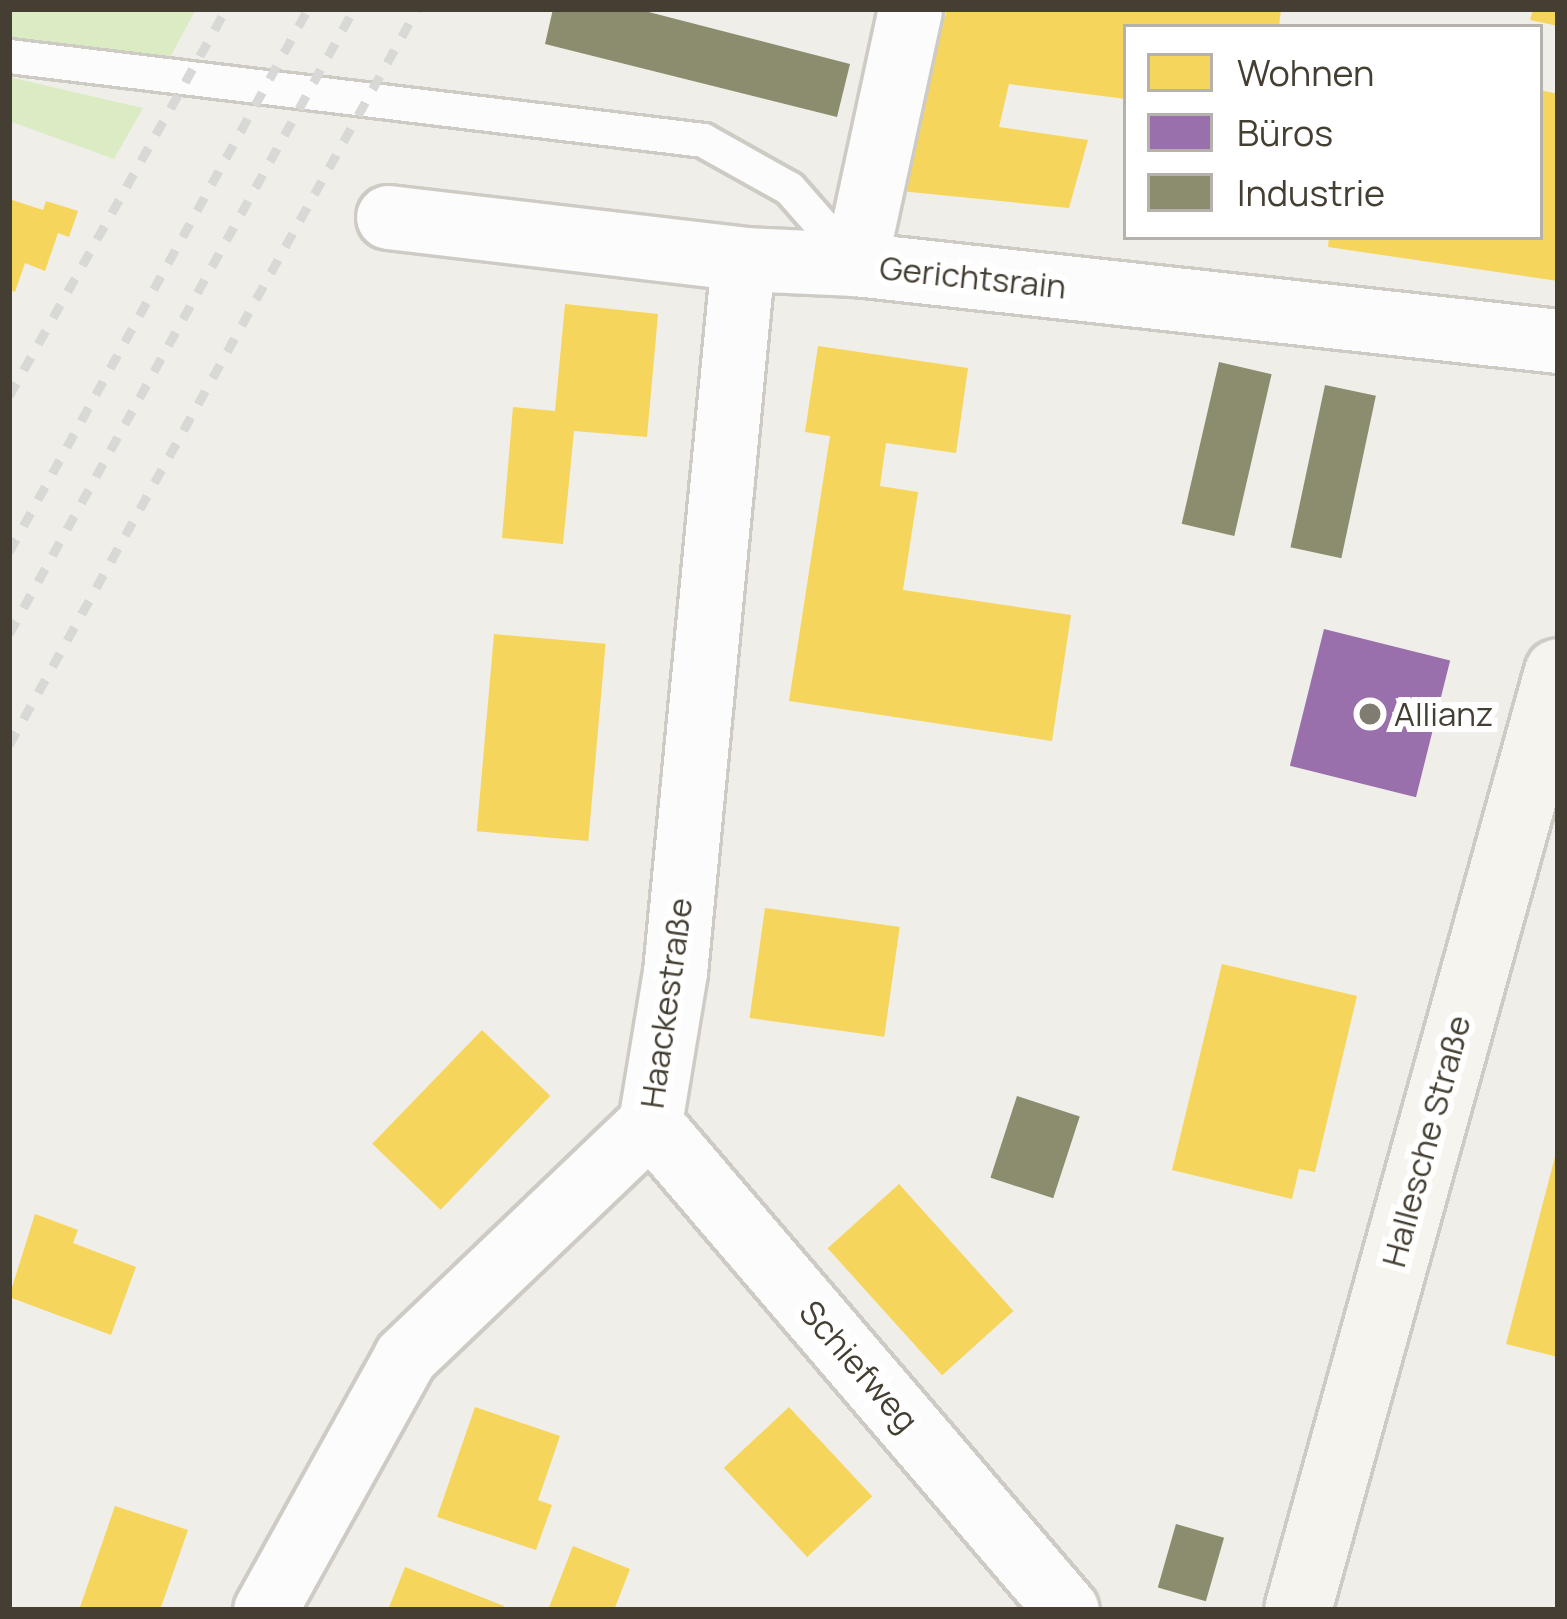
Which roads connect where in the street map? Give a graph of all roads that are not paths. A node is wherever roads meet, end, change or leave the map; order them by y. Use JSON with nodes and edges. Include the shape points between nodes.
{"nodes":[{"id":1,"x":910,"y":9,"type":"edge"},
{"id":2,"x":9,"y":56,"type":"edge"},
{"id":3,"x":388,"y":217,"type":"dead end"},
{"id":4,"x":743,"y":259,"type":"junction"},
{"id":5,"x":855,"y":264,"type":"junction"},
{"id":6,"x":1558,"y":341,"type":"edge"},
{"id":7,"x":1558,"y":672,"type":"edge"},
{"id":8,"x":650,"y":1123,"type":"junction"},
{"id":9,"x":265,"y":1610,"type":"edge"},
{"id":10,"x":1067,"y":1610,"type":"edge"},
{"id":11,"x":1298,"y":1610,"type":"edge"}],
"edges":[{"from":1,"to":5,"type":"street"},
{"from":2,"to":5,"type":"lane","via":[[704,140],[789,188]]},
{"from":3,"to":4,"type":"street","name":"Gerichtsrain"},
{"from":4,"to":5,"type":"street","name":"Gerichtsrain"},
{"from":4,"to":8,"type":"street","name":"Haackestraße","via":[[675,972]]},
{"from":5,"to":6,"type":"street","name":"Gerichtsrain"},
{"from":7,"to":11,"type":"main road","name":"Hallesche Straße"},
{"from":8,"to":9,"type":"street","name":"Haackestraße","via":[[405,1357]]},
{"from":8,"to":10,"type":"street","name":"Schiefweg"}]}
